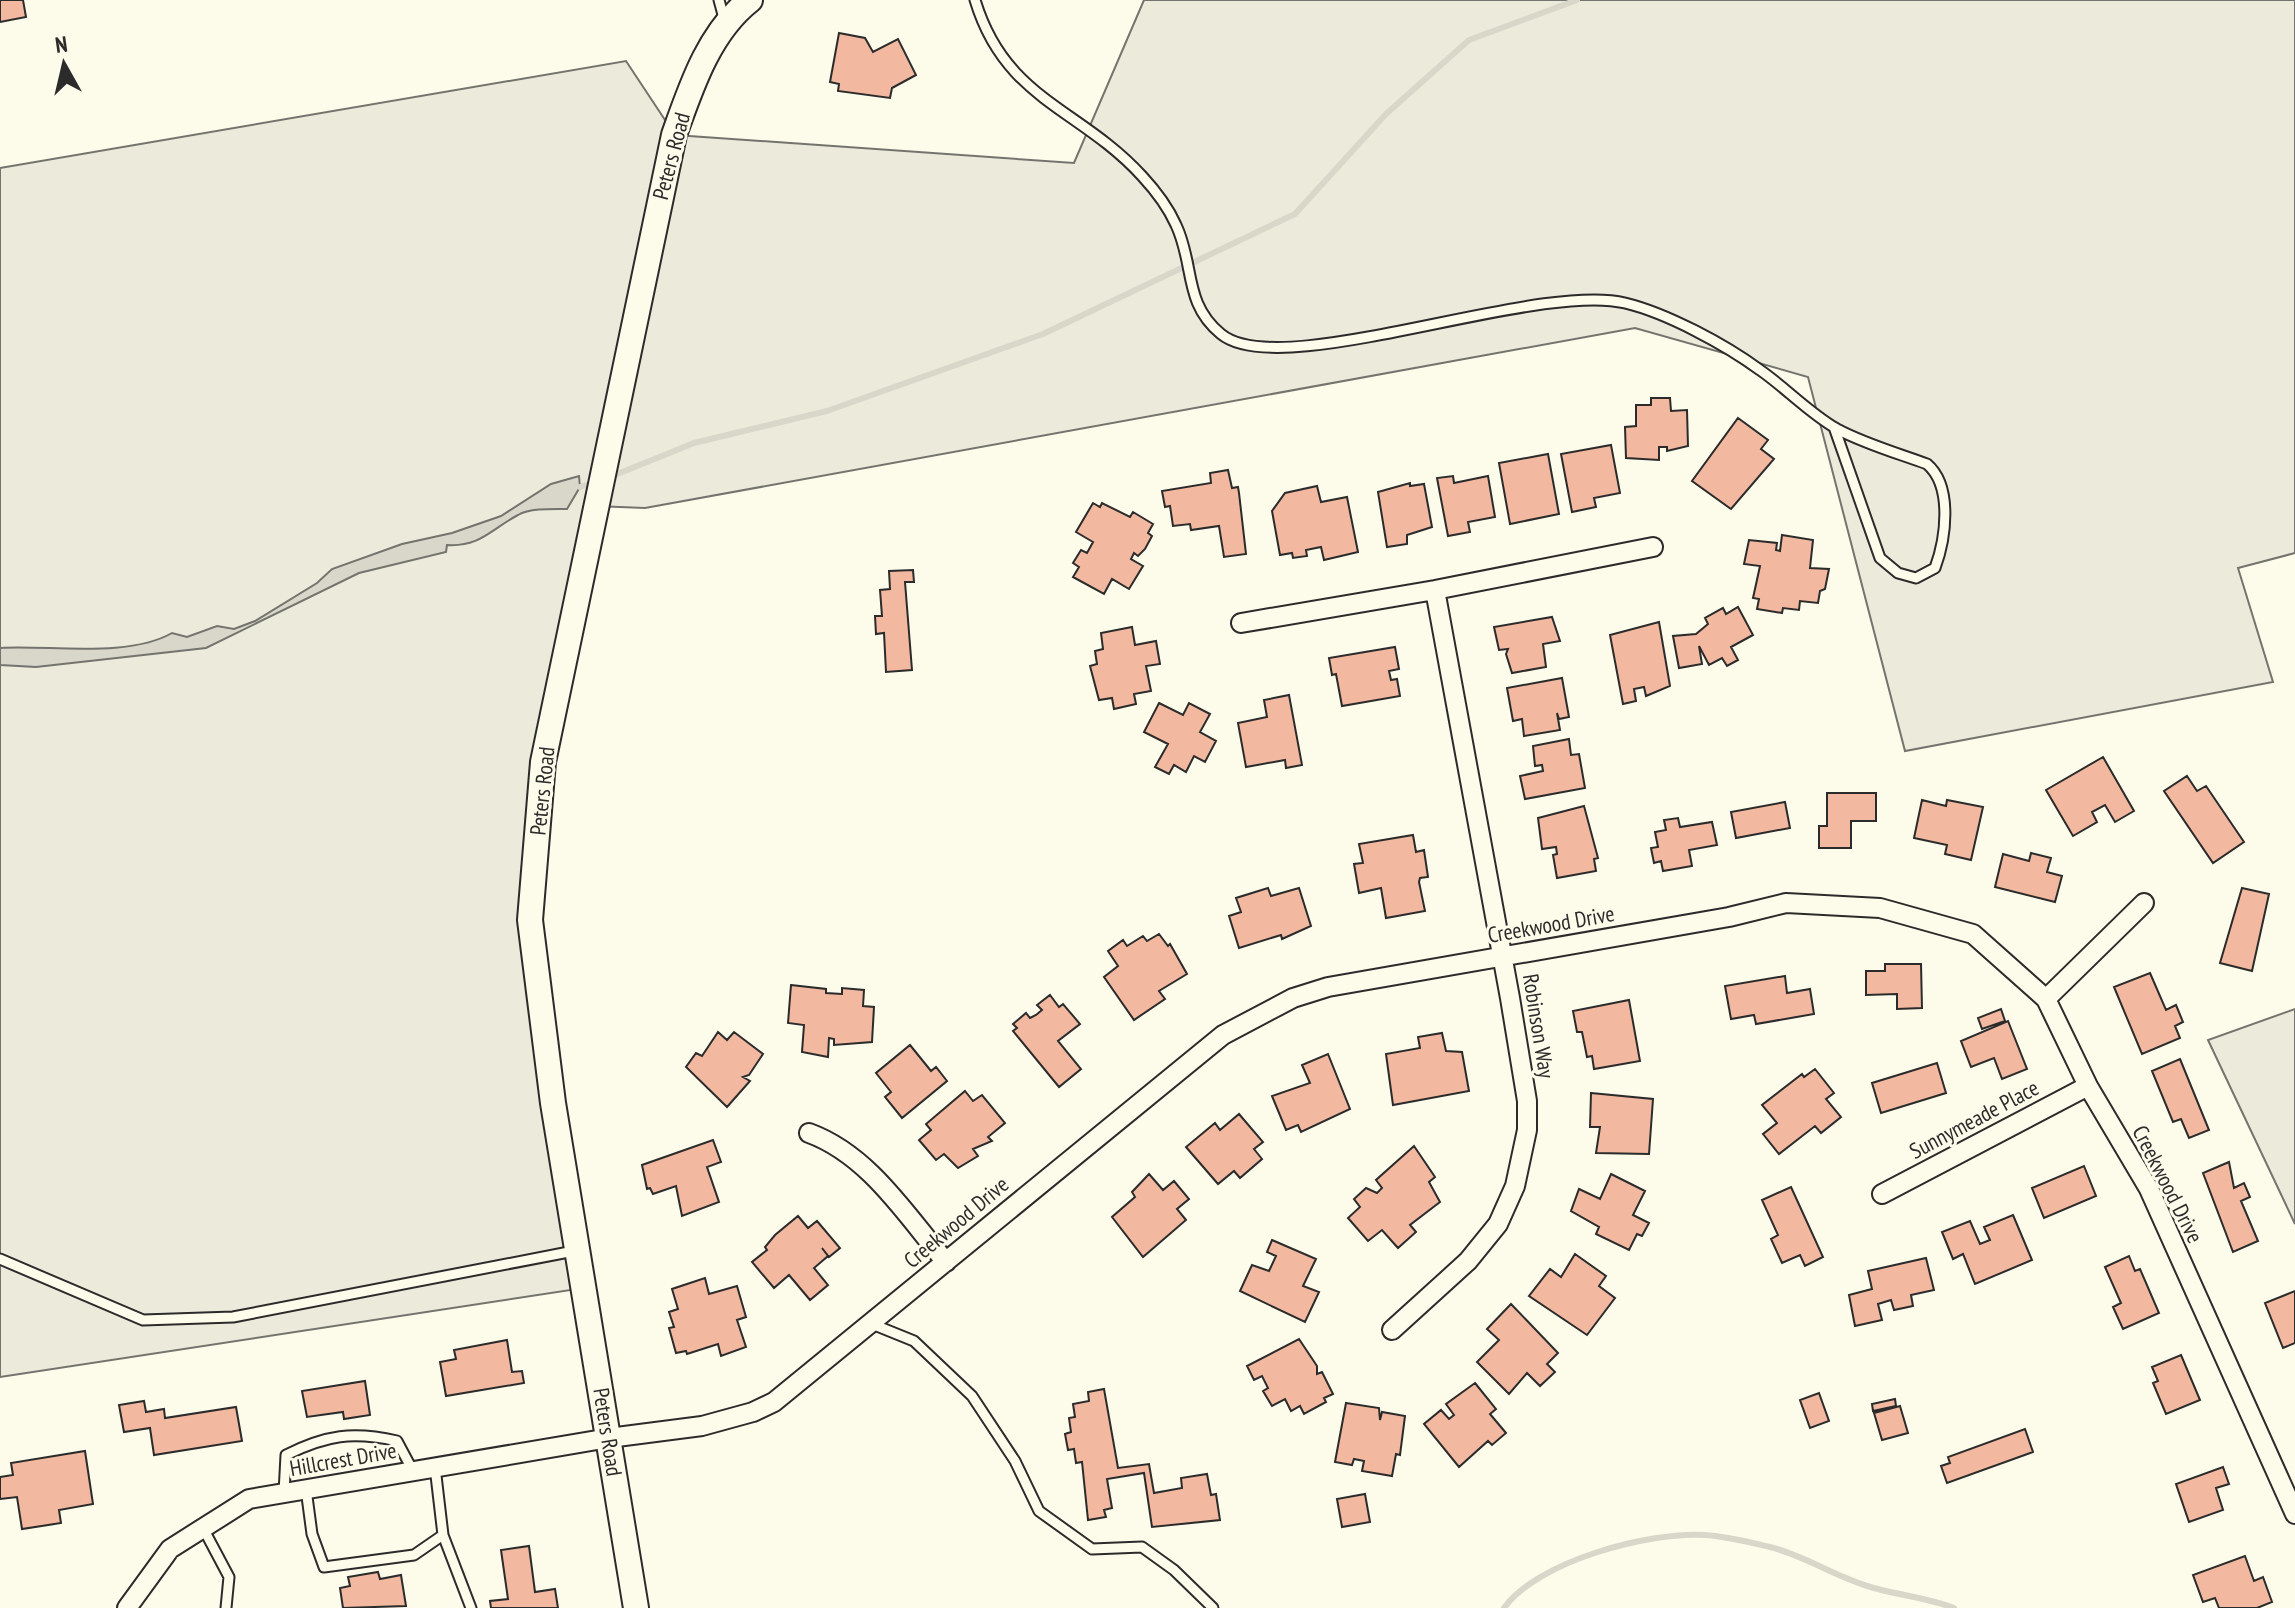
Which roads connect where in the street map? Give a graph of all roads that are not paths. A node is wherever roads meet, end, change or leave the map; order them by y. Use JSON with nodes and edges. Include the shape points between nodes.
{"nodes":[{"id":1,"x":719,"y":0,"type":"edge"},
{"id":2,"x":750,"y":0,"type":"edge"},
{"id":3,"x":975,"y":0,"type":"edge"},
{"id":4,"x":726,"y":26,"type":"junction"},
{"id":5,"x":1834,"y":427,"type":"junction"},
{"id":6,"x":1653,"y":547,"type":"dead end"},
{"id":7,"x":1435,"y":590,"type":"junction"},
{"id":8,"x":1241,"y":623,"type":"dead end"},
{"id":9,"x":2144,"y":903,"type":"dead end"},
{"id":10,"x":1503,"y":957,"type":"junction"},
{"id":11,"x":2046,"y":999,"type":"junction"},
{"id":12,"x":2088,"y":1086,"type":"junction"},
{"id":13,"x":809,"y":1133,"type":"dead end"},
{"id":14,"x":1882,"y":1194,"type":"dead end"},
{"id":15,"x":578,"y":1251,"type":"junction"},
{"id":16,"x":0,"y":1259,"type":"edge"},
{"id":17,"x":946,"y":1262,"type":"junction"},
{"id":18,"x":872,"y":1324,"type":"junction"},
{"id":19,"x":1392,"y":1330,"type":"dead end"},
{"id":20,"x":609,"y":1438,"type":"junction"},
{"id":21,"x":435,"y":1467,"type":"junction"},
{"id":22,"x":413,"y":1471,"type":"junction"},
{"id":23,"x":306,"y":1489,"type":"junction"},
{"id":24,"x":284,"y":1493,"type":"junction"},
{"id":25,"x":2295,"y":1514,"type":"edge"},
{"id":26,"x":203,"y":1528,"type":"junction"},
{"id":27,"x":443,"y":1535,"type":"junction"},
{"id":28,"x":127,"y":1608,"type":"edge"},
{"id":29,"x":226,"y":1608,"type":"edge"},
{"id":30,"x":471,"y":1608,"type":"edge"},
{"id":31,"x":636,"y":1608,"type":"edge"},
{"id":32,"x":1213,"y":1608,"type":"edge"}],
"edges":[{"from":1,"to":4,"type":"lane"},
{"from":2,"to":4,"type":"street","name":"Peters Road"},
{"from":3,"to":5,"type":"lane","via":[[996,51],[1019,79],[1141,175],[1177,226],[1199,312],[1237,345],[1345,341],[1489,313],[1593,300],[1625,303],[1680,324],[1758,368]]},
{"from":4,"to":15,"type":"street","name":"Peters Road","via":[[693,81],[674,135],[543,762],[530,920]]},
{"from":5,"to":5,"type":"lane","via":[[1927,464],[1939,474],[1944,523],[1935,568],[1916,578],[1898,573],[1880,558]]},
{"from":6,"to":7,"type":"street"},
{"from":7,"to":8,"type":"street"},
{"from":7,"to":10,"type":"street","name":"Robinson Way"},
{"from":9,"to":11,"type":"street"},
{"from":10,"to":11,"type":"street","name":"Creekwood Drive","via":[[1786,903],[1880,908],[1973,934]]},
{"from":10,"to":17,"type":"street","name":"Creekwood Drive","via":[[1328,987],[1253,1016],[1199,1054]]},
{"from":10,"to":19,"type":"street","name":"Robinson Way","via":[[1527,1101],[1524,1155],[1498,1224],[1468,1261]]},
{"from":11,"to":12,"type":"street","name":"Creekwood Drive"},
{"from":12,"to":14,"type":"street","name":"Sunnymeade Place"},
{"from":12,"to":25,"type":"street","name":"Creekwood Drive","via":[[2149,1189]]},
{"from":13,"to":17,"type":"street","via":[[857,1159]]},
{"from":15,"to":16,"type":"lane","via":[[233,1317],[143,1320]]},
{"from":15,"to":20,"type":"street","name":"Peters Road"},
{"from":17,"to":18,"type":"street","name":"Creekwood Drive"},
{"from":18,"to":20,"type":"street","name":"Creekwood Drive","via":[[774,1402],[753,1412],[702,1426]]},
{"from":18,"to":32,"type":"lane","via":[[914,1341],[972,1396],[1015,1461],[1039,1511],[1092,1549],[1142,1547]]},
{"from":20,"to":21,"type":"street","name":"Hillcrest Drive"},
{"from":20,"to":31,"type":"street","name":"Peters Road"},
{"from":21,"to":22,"type":"street","name":"Hillcrest Drive"},
{"from":21,"to":27,"type":"lane"},
{"from":22,"to":23,"type":"street","name":"Hillcrest Drive"},
{"from":22,"to":24,"type":"lane","via":[[397,1441],[346,1435],[318,1439],[286,1455]]},
{"from":23,"to":24,"type":"street","name":"Hillcrest Drive"},
{"from":23,"to":27,"type":"lane","via":[[312,1534],[324,1567],[414,1555]]},
{"from":24,"to":26,"type":"street","name":"Hillcrest Drive","via":[[249,1499]]},
{"from":26,"to":28,"type":"street","name":"Hillcrest Drive","via":[[170,1549]]},
{"from":26,"to":29,"type":"lane","via":[[229,1577]]},
{"from":27,"to":30,"type":"lane"}]}
